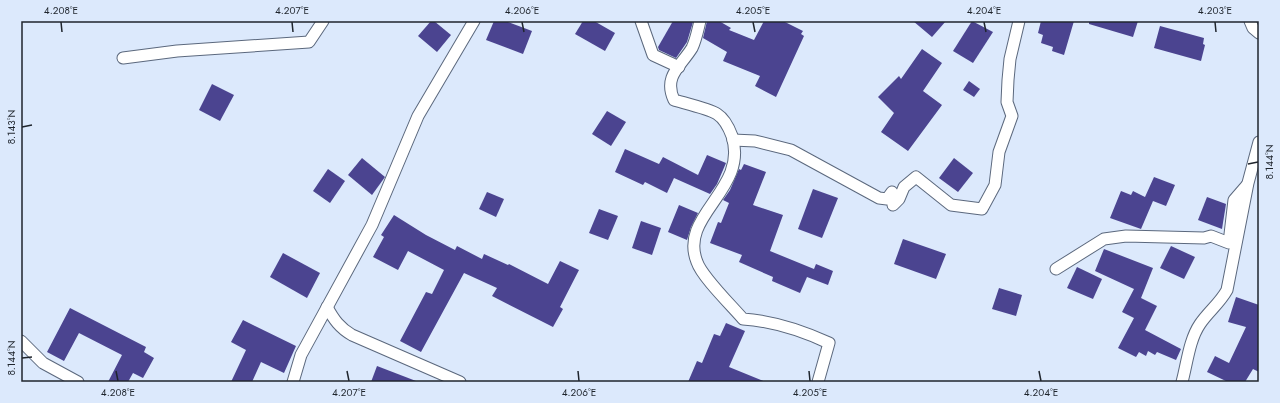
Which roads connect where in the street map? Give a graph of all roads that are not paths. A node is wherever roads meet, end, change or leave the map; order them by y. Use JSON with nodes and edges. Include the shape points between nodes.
{"nodes":[{"id":1,"x":323,"y":21,"type":"edge"},
{"id":2,"x":474,"y":21,"type":"edge"},
{"id":3,"x":641,"y":21,"type":"edge"},
{"id":4,"x":700,"y":21,"type":"edge"},
{"id":5,"x":1019,"y":21,"type":"edge"},
{"id":6,"x":1250,"y":21,"type":"edge"},
{"id":7,"x":1259,"y":33,"type":"edge"},
{"id":8,"x":123,"y":58,"type":"dead end"},
{"id":9,"x":679,"y":67,"type":"junction"},
{"id":10,"x":733,"y":140,"type":"junction"},
{"id":11,"x":1259,"y":142,"type":"edge"},
{"id":12,"x":1248,"y":183,"type":"junction"},
{"id":13,"x":1056,"y":269,"type":"dead end"},
{"id":14,"x":327,"y":308,"type":"junction"},
{"id":15,"x":21,"y":341,"type":"edge"},
{"id":16,"x":78,"y":382,"type":"edge"},
{"id":17,"x":293,"y":382,"type":"edge"},
{"id":18,"x":460,"y":382,"type":"edge"},
{"id":19,"x":818,"y":382,"type":"edge"},
{"id":20,"x":1182,"y":382,"type":"edge"}],
"edges":[{"from":1,"to":8,"type":"street","via":[[309,42],[177,51]]},
{"from":2,"to":14,"type":"street","via":[[418,116],[372,225]]},
{"from":3,"to":9,"type":"street","via":[[653,55]]},
{"from":4,"to":9,"type":"street","via":[[693,47]]},
{"from":5,"to":10,"type":"street","via":[[1010,59],[1007,102],[1012,116],[999,152],[995,184],[982,209],[951,205],[916,177],[904,187],[893,205],[892,192],[887,199],[879,198],[790,150],[755,141]]},
{"from":6,"to":7,"type":"street"},
{"from":9,"to":10,"type":"street","via":[[671,77],[670,91],[674,100],[717,114],[728,125]]},
{"from":10,"to":19,"type":"street","via":[[735,156],[732,172],[696,232],[694,247],[697,262],[743,319],[763,320],[803,331],[829,343]]},
{"from":11,"to":12,"type":"street"},
{"from":12,"to":13,"type":"street","via":[[1234,200],[1229,243],[1211,236],[1126,236],[1104,239]]},
{"from":12,"to":20,"type":"street","via":[[1227,290],[1195,334]]},
{"from":14,"to":17,"type":"street","via":[[301,355]]},
{"from":14,"to":18,"type":"street","via":[[342,328],[352,335]]},
{"from":15,"to":16,"type":"street","via":[[43,363]]}]}
